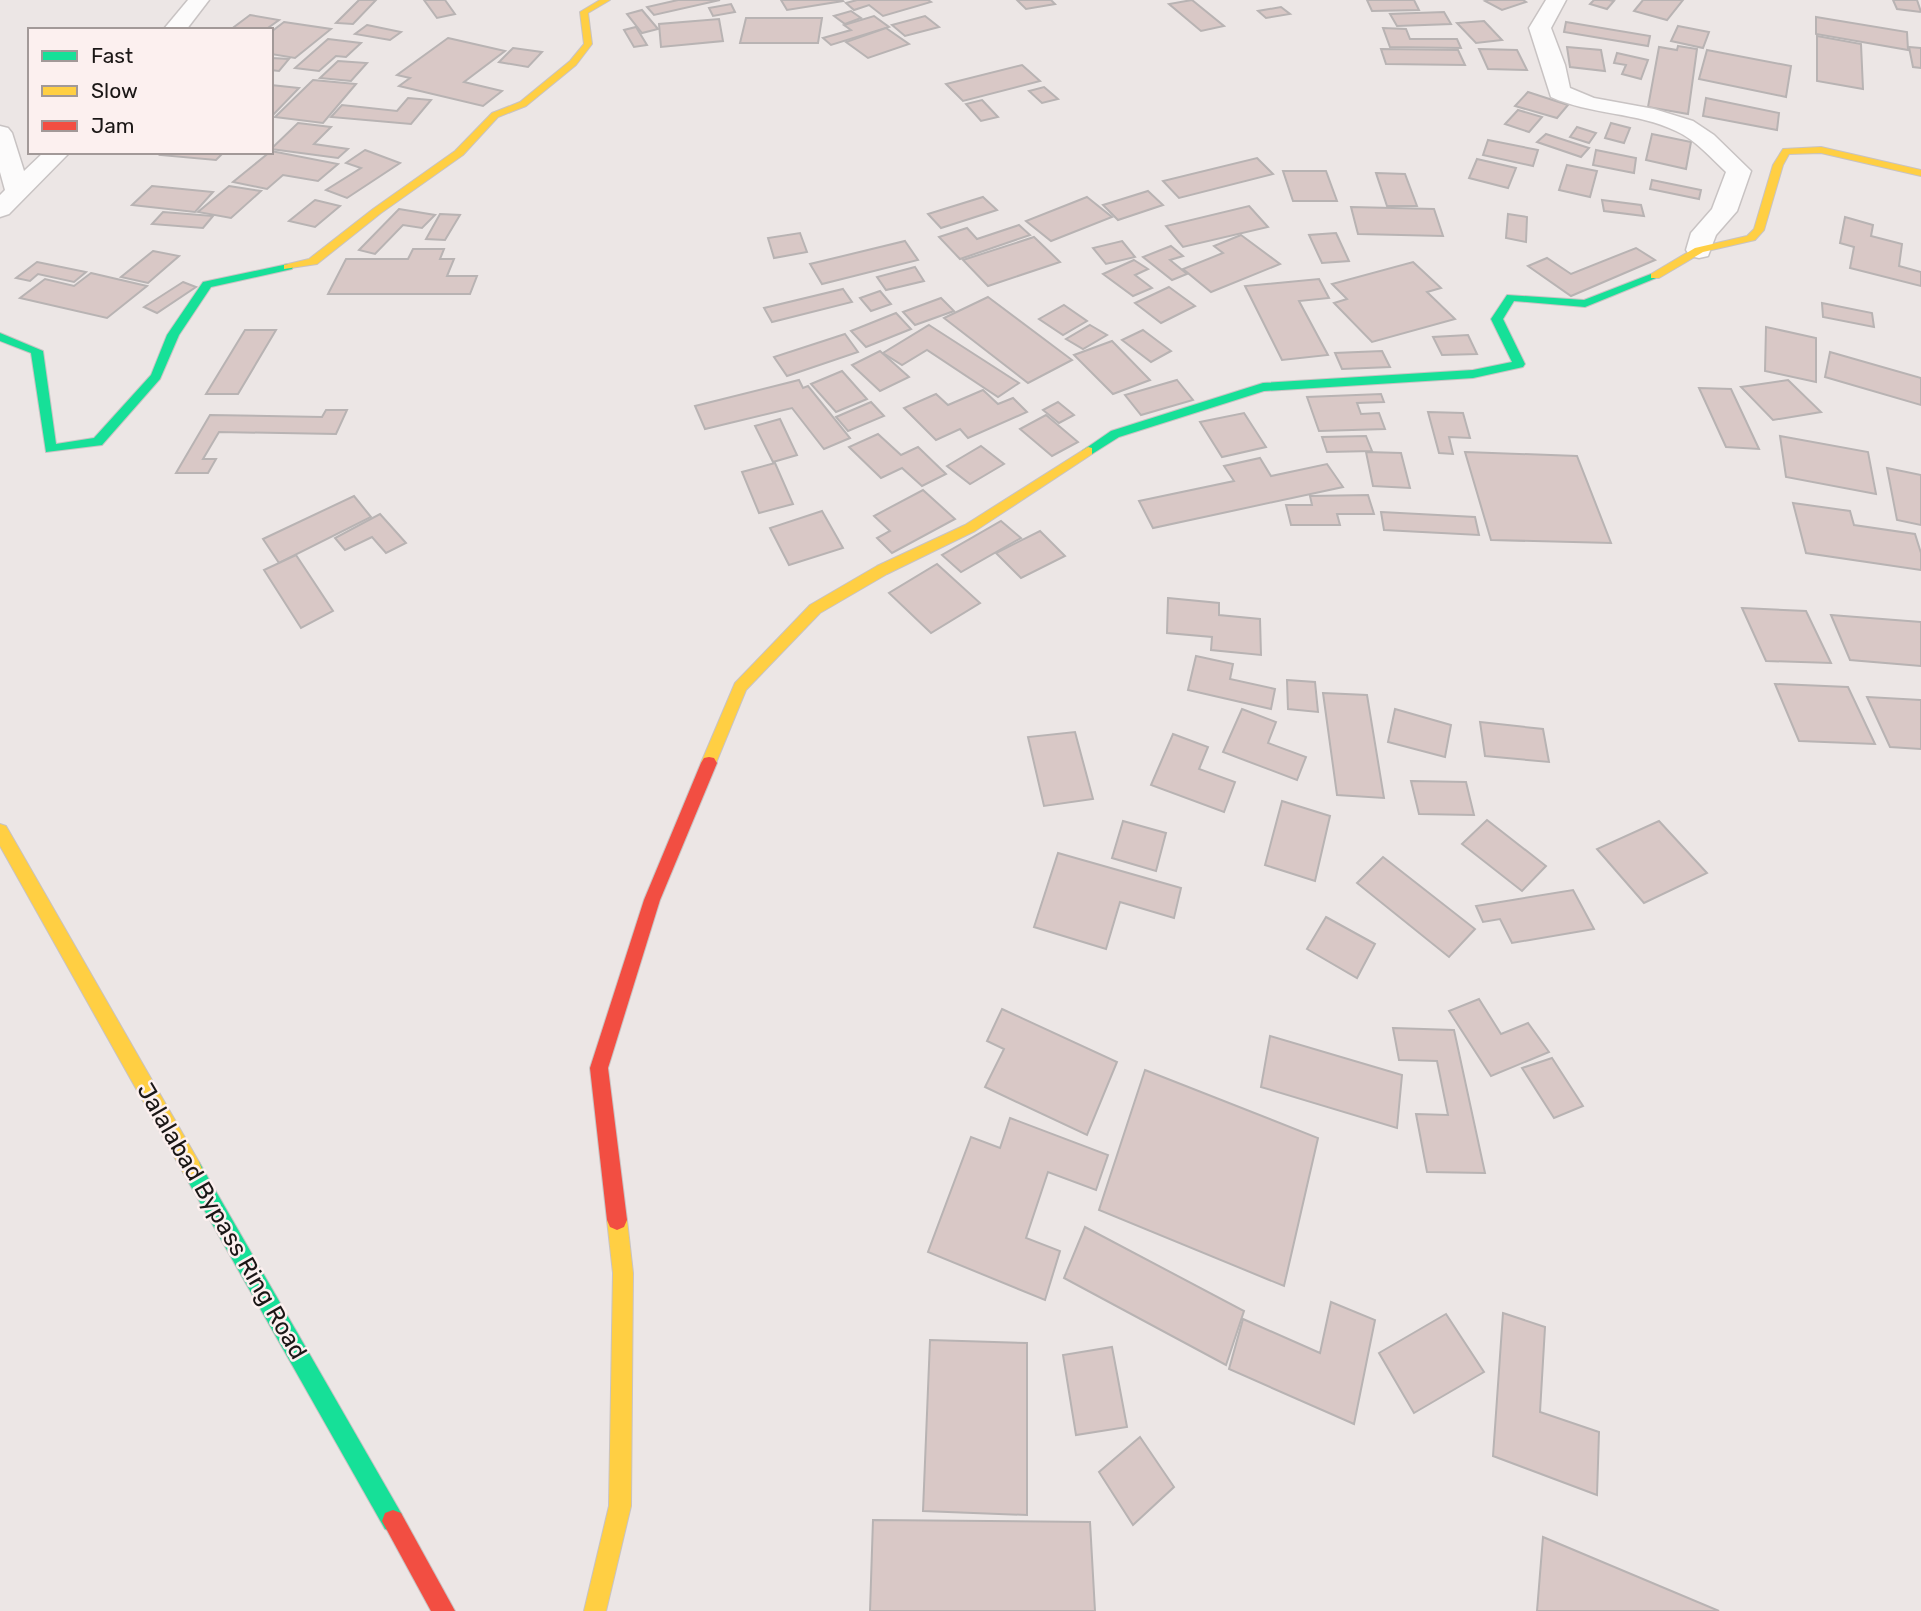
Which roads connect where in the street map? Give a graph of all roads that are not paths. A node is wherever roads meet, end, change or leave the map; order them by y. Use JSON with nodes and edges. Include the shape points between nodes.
{"nodes":[{"id":1,"x":199,"y":0,"type":"edge"},
{"id":2,"x":606,"y":0,"type":"edge"},
{"id":3,"x":1556,"y":0,"type":"edge"},
{"id":4,"x":176,"y":28,"type":"edge"},
{"id":5,"x":0,"y":133,"type":"edge"},
{"id":6,"x":56,"y":154,"type":"edge"},
{"id":7,"x":1921,"y":173,"type":"edge"},
{"id":8,"x":18,"y":190,"type":"junction"},
{"id":9,"x":0,"y":209,"type":"edge"},
{"id":10,"x":1699,"y":250,"type":"junction"},
{"id":11,"x":0,"y":337,"type":"edge"},
{"id":12,"x":0,"y":831,"type":"edge"},
{"id":13,"x":444,"y":1611,"type":"edge"},
{"id":14,"x":594,"y":1611,"type":"edge"}],
"edges":[{"from":1,"to":4,"type":"street"},
{"from":2,"to":11,"type":"main road","via":[[584,12],[588,44],[573,63],[523,104],[495,115],[459,153],[313,262],[207,284],[173,335],[156,376],[98,442],[50,449],[37,351]]},
{"from":3,"to":10,"type":"street","via":[[1539,28],[1559,92],[1687,126],[1740,171],[1724,211],[1704,233]]},
{"from":5,"to":8,"type":"street"},
{"from":6,"to":8,"type":"street"},
{"from":7,"to":10,"type":"main road","via":[[1822,150],[1786,151],[1759,230],[1751,239]]},
{"from":8,"to":9,"type":"street"},
{"from":10,"to":14,"type":"main road","via":[[1647,281],[1585,304],[1511,297],[1497,319],[1518,363],[1473,374],[1263,387],[1115,433],[970,527],[815,609],[740,687],[652,900],[599,1068],[623,1273],[620,1506]]},
{"from":12,"to":13,"type":"main road","name":"Jalalabad Bypass Ring Road"}]}
